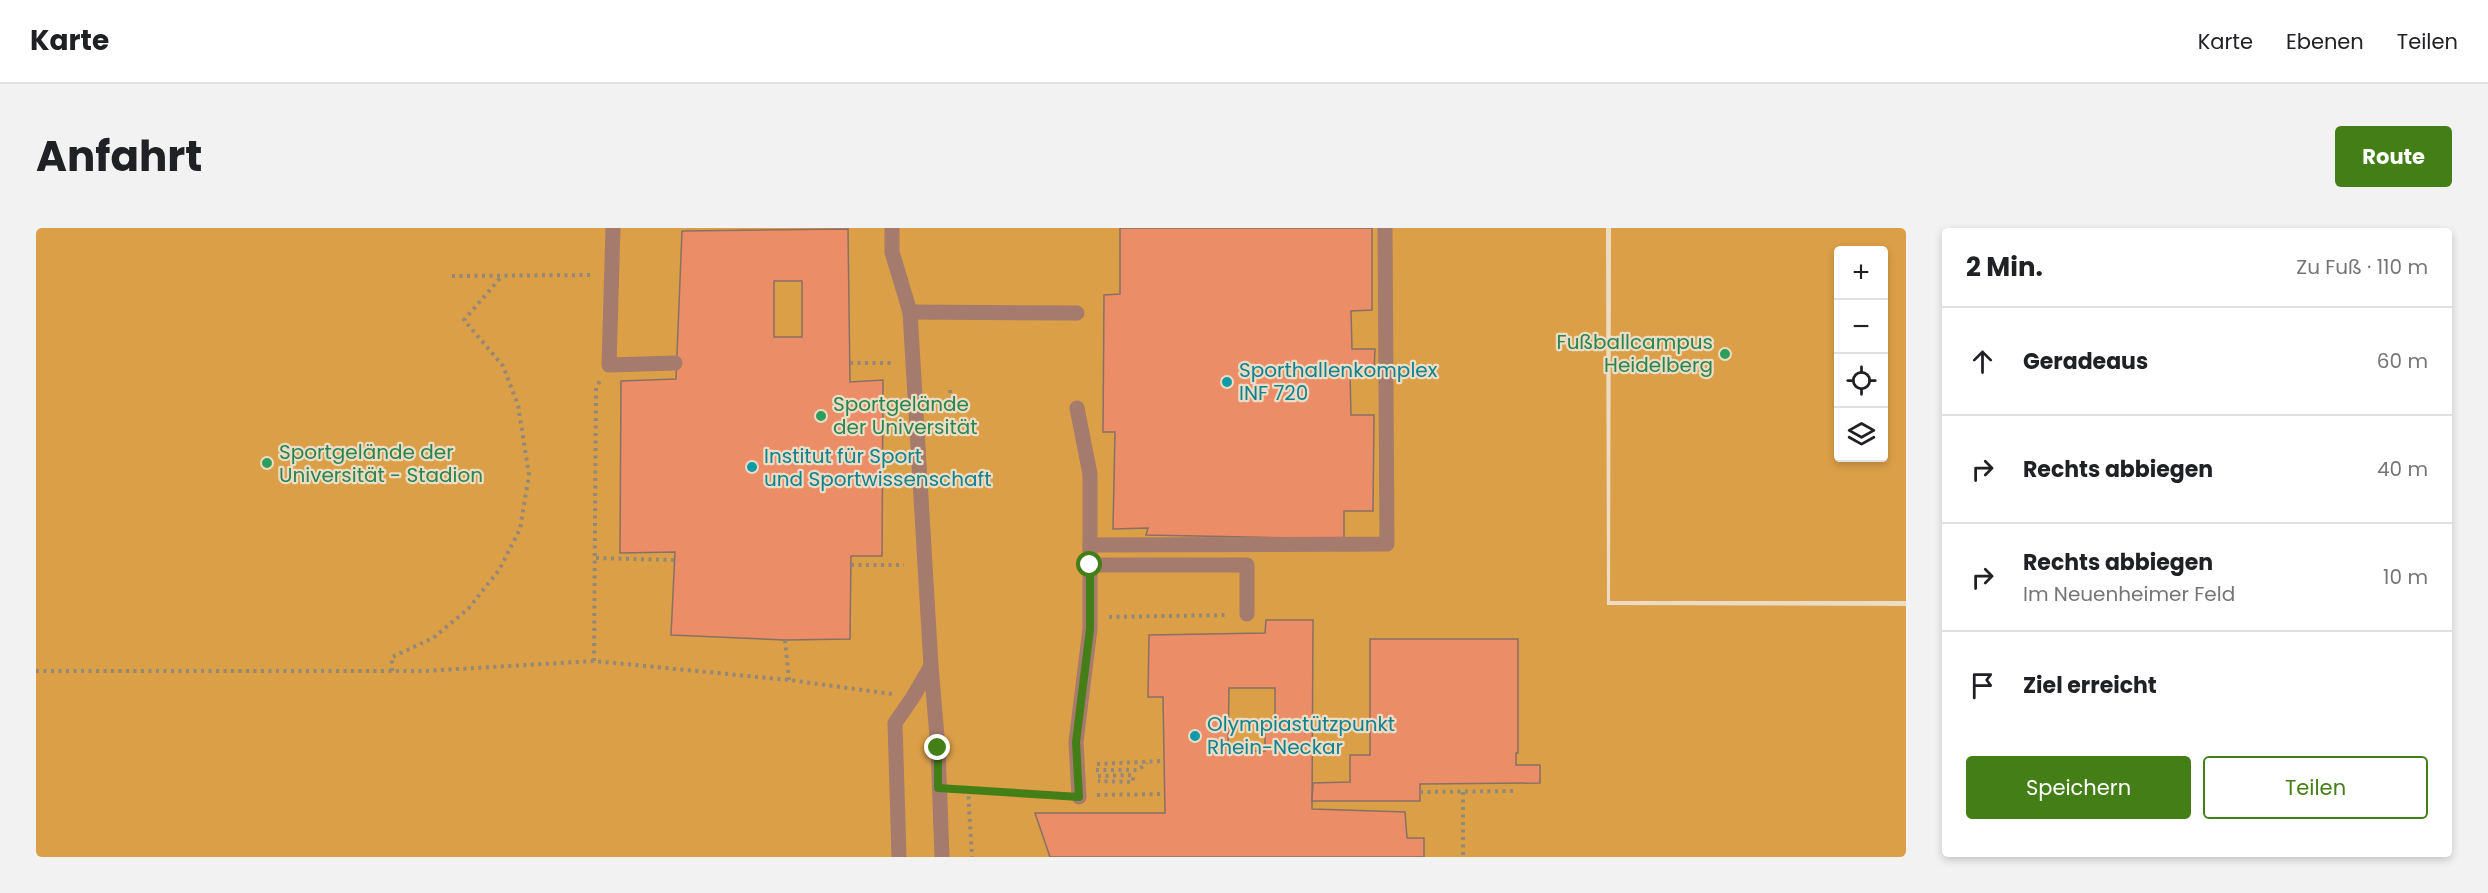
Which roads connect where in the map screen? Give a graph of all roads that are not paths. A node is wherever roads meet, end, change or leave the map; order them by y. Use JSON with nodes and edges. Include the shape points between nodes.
{"nodes":[{"id":1,"x":613,"y":228,"type":"edge"},
{"id":2,"x":892,"y":228,"type":"edge"},
{"id":3,"x":1385,"y":228,"type":"edge"},
{"id":4,"x":910,"y":312,"type":"junction"},
{"id":5,"x":1077,"y":313,"type":"dead end"},
{"id":6,"x":675,"y":363,"type":"dead end"},
{"id":7,"x":1077,"y":408,"type":"dead end"},
{"id":8,"x":1090,"y":545,"type":"junction"},
{"id":9,"x":1090,"y":565,"type":"junction"},
{"id":10,"x":1247,"y":614,"type":"road end"},
{"id":11,"x":931,"y":666,"type":"junction"},
{"id":12,"x":1079,"y":797,"type":"road end"},
{"id":13,"x":899,"y":857,"type":"edge"},
{"id":14,"x":942,"y":857,"type":"edge"}],
"edges":[{"from":1,"to":6,"type":"street","via":[[609,364]]},
{"from":2,"to":4,"type":"street","via":[[892,252]]},
{"from":3,"to":8,"type":"street","via":[[1387,544]]},
{"from":4,"to":5,"type":"street"},
{"from":4,"to":11,"type":"street"},
{"from":7,"to":8,"type":"street","via":[[1090,474]]},
{"from":8,"to":9,"type":"street"},
{"from":9,"to":10,"type":"street","via":[[1247,564]]},
{"from":9,"to":12,"type":"street","via":[[1090,616],[1076,742],[1078,764],[1088,776]]},
{"from":11,"to":13,"type":"street","via":[[895,723]]},
{"from":11,"to":14,"type":"street"}]}
